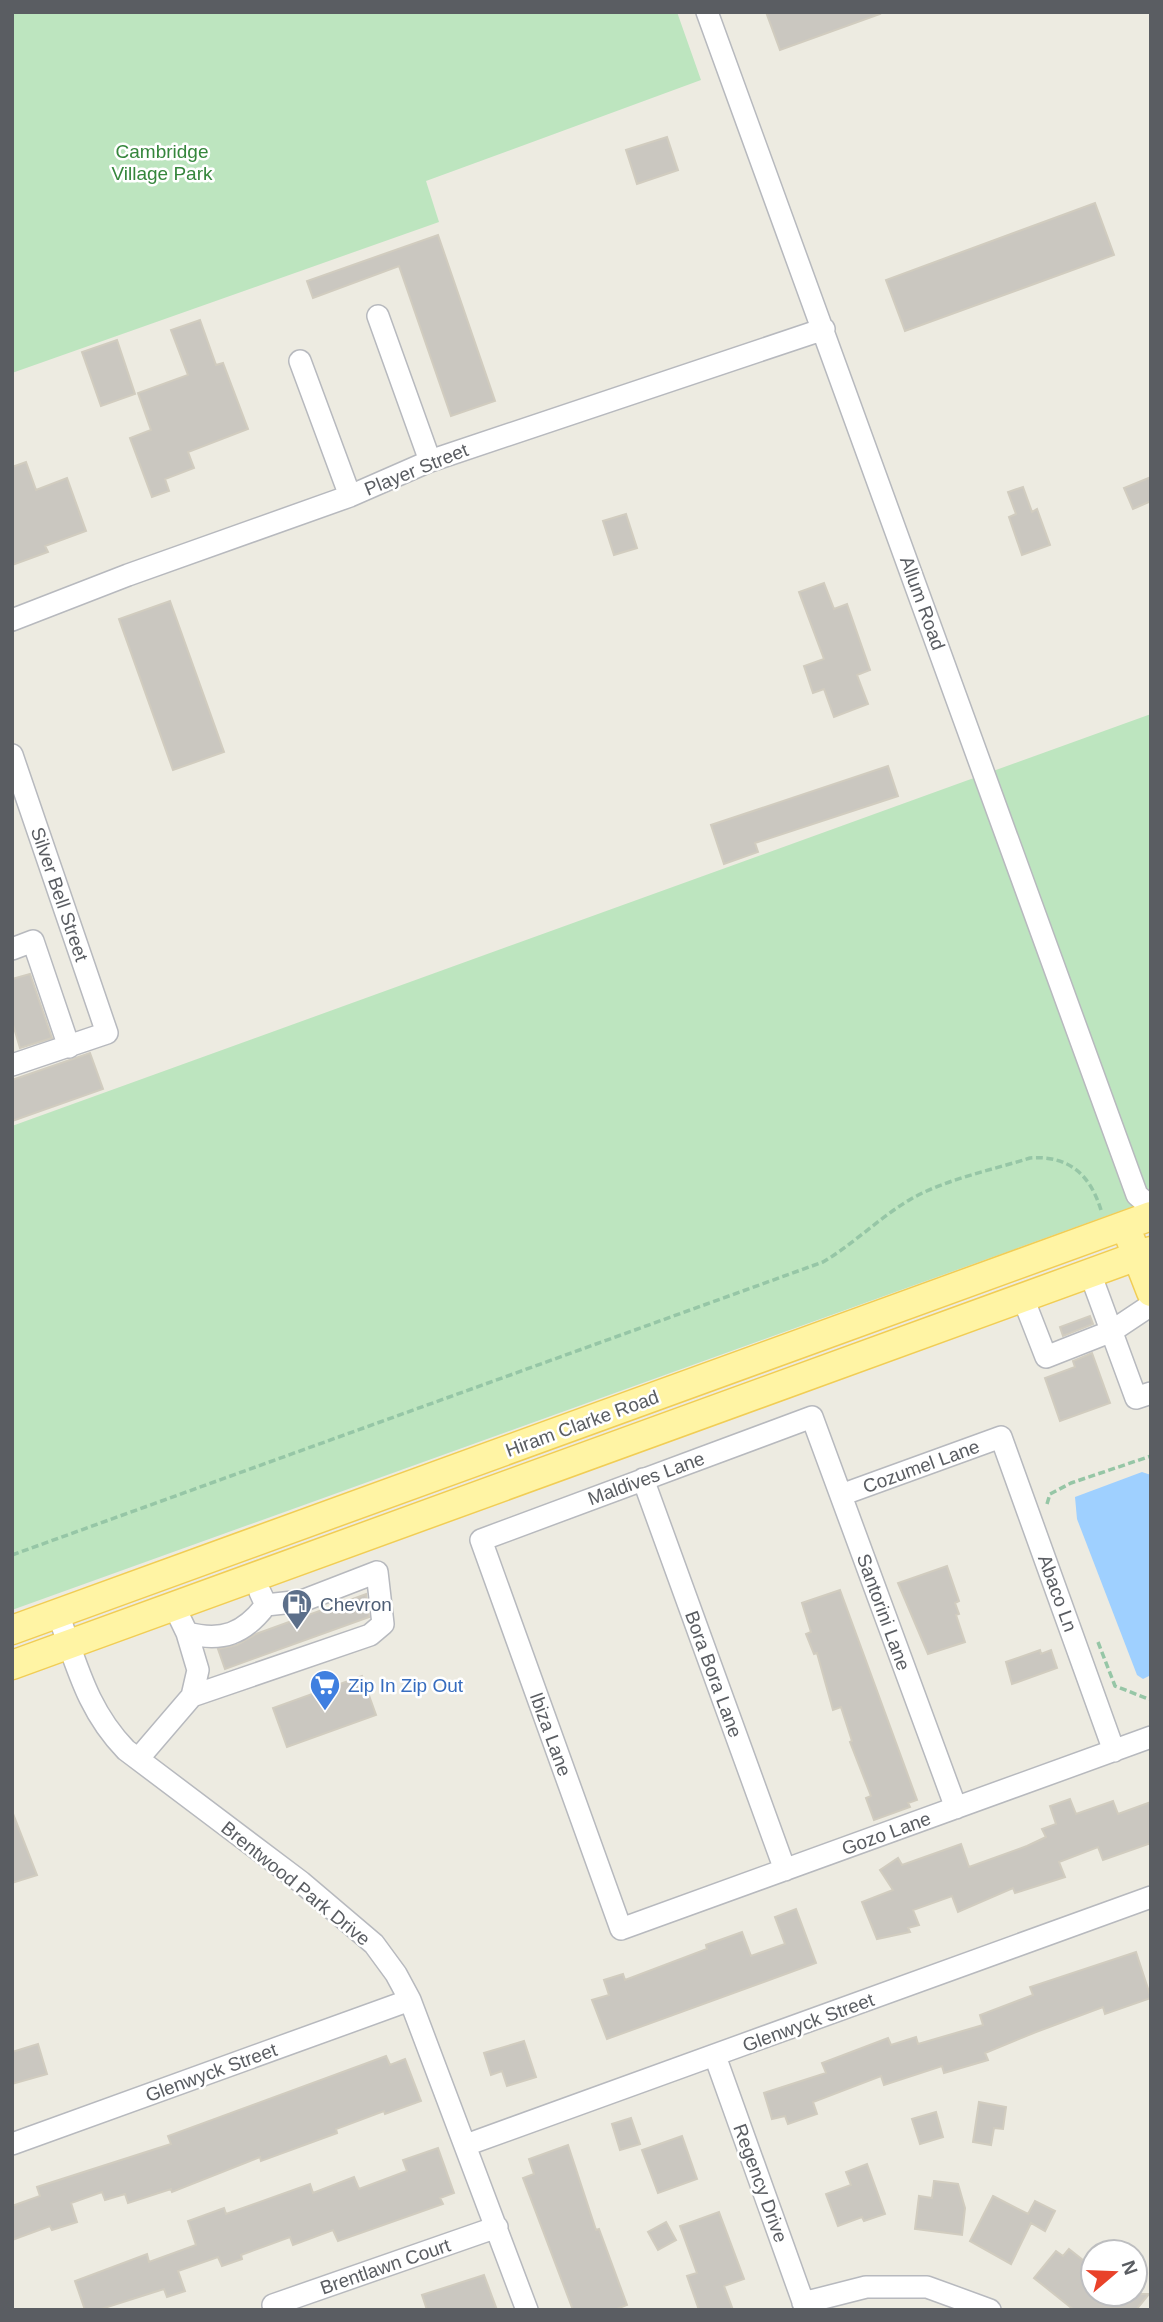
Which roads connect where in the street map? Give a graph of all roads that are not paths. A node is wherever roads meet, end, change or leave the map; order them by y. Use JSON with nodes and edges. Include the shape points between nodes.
{"nodes":[{"id":1,"x":707,"y":12,"type":"edge"},
{"id":2,"x":378,"y":316,"type":"dead end"},
{"id":3,"x":824,"y":329,"type":"junction"},
{"id":4,"x":300,"y":361,"type":"dead end"},
{"id":5,"x":430,"y":461,"type":"junction"},
{"id":6,"x":351,"y":496,"type":"junction"},
{"id":7,"x":12,"y":620,"type":"edge"},
{"id":8,"x":12,"y":755,"type":"edge"},
{"id":9,"x":12,"y":949,"type":"edge"},
{"id":10,"x":69,"y":1047,"type":"junction"},
{"id":11,"x":12,"y":1065,"type":"edge"},
{"id":12,"x":1134,"y":1213,"type":"edge"},
{"id":13,"x":1144,"y":1254,"type":"edge"},
{"id":14,"x":1090,"y":1273,"type":"junction"},
{"id":15,"x":1151,"y":1292,"type":"edge"},
{"id":16,"x":1023,"y":1298,"type":"junction"},
{"id":17,"x":1151,"y":1305,"type":"edge"},
{"id":18,"x":1112,"y":1331,"type":"junction"},
{"id":19,"x":832,"y":1332,"type":"junction"},
{"id":20,"x":844,"y":1364,"type":"junction"},
{"id":21,"x":1151,"y":1393,"type":"edge"},
{"id":22,"x":600,"y":1417,"type":"junction"},
{"id":23,"x":812,"y":1417,"type":"joint"},
{"id":24,"x":1001,"y":1437,"type":"joint"},
{"id":25,"x":613,"y":1449,"type":"junction"},
{"id":26,"x":643,"y":1479,"type":"junction"},
{"id":27,"x":841,"y":1495,"type":"junction"},
{"id":28,"x":366,"y":1502,"type":"junction"},
{"id":29,"x":376,"y":1534,"type":"junction"},
{"id":30,"x":481,"y":1540,"type":"joint"},
{"id":31,"x":254,"y":1577,"type":"junction"},
{"id":32,"x":266,"y":1605,"type":"junction"},
{"id":33,"x":174,"y":1606,"type":"junction"},
{"id":34,"x":58,"y":1614,"type":"junction"},
{"id":35,"x":12,"y":1630,"type":"edge"},
{"id":36,"x":187,"y":1633,"type":"junction"},
{"id":37,"x":70,"y":1644,"type":"junction"},
{"id":38,"x":12,"y":1665,"type":"edge"},
{"id":39,"x":192,"y":1696,"type":"junction"},
{"id":40,"x":1151,"y":1737,"type":"edge"},
{"id":41,"x":1114,"y":1751,"type":"junction"},
{"id":42,"x":138,"y":1759,"type":"junction"},
{"id":43,"x":956,"y":1808,"type":"junction"},
{"id":44,"x":785,"y":1870,"type":"junction"},
{"id":45,"x":1150,"y":1900,"type":"edge"},
{"id":46,"x":621,"y":1929,"type":"joint"},
{"id":47,"x":410,"y":2000,"type":"junction"},
{"id":48,"x":715,"y":2056,"type":"junction"},
{"id":49,"x":12,"y":2144,"type":"edge"},
{"id":50,"x":466,"y":2145,"type":"junction"},
{"id":51,"x":497,"y":2227,"type":"junction"},
{"id":52,"x":273,"y":2305,"type":"dead end"},
{"id":53,"x":805,"y":2307,"type":"edge"},
{"id":54,"x":527,"y":2310,"type":"edge"},
{"id":55,"x":990,"y":2310,"type":"edge"}],
"edges":[{"from":1,"to":3,"type":"street","name":"Allum Road"},
{"from":2,"to":5,"type":"street"},
{"from":3,"to":5,"type":"street","name":"Player Street"},
{"from":3,"to":12,"type":"street","name":"Allum Road"},
{"from":4,"to":6,"type":"street"},
{"from":5,"to":6,"type":"street","name":"Player Street"},
{"from":6,"to":7,"type":"street","name":"Player Street"},
{"from":8,"to":10,"type":"street","name":"Silver Bell Street","via":[[107,1033]]},
{"from":9,"to":10,"type":"street","via":[[33,941]]},
{"from":10,"to":11,"type":"street"},
{"from":12,"to":13,"type":"main road"},
{"from":12,"to":19,"type":"main road","name":"Hiram Clarke Road"},
{"from":13,"to":14,"type":"main road","name":"Hiram Clarke Road"},
{"from":13,"to":15,"type":"main road"},
{"from":14,"to":16,"type":"main road","name":"Hiram Clarke Road"},
{"from":14,"to":18,"type":"street"},
{"from":16,"to":18,"type":"street","via":[[1046,1357]]},
{"from":16,"to":20,"type":"main road","name":"Hiram Clarke Road"},
{"from":17,"to":18,"type":"street"},
{"from":18,"to":21,"type":"street","via":[[1136,1398]]},
{"from":19,"to":20,"type":"main road"},
{"from":19,"to":22,"type":"main road","name":"Hiram Clarke Road"},
{"from":20,"to":25,"type":"main road","name":"Hiram Clarke Road"},
{"from":22,"to":25,"type":"main road"},
{"from":22,"to":28,"type":"main road","name":"Hiram Clarke Road"},
{"from":23,"to":26,"type":"street","name":"Maldives Lane"},
{"from":23,"to":27,"type":"street","name":"Santorini Lane"},
{"from":24,"to":27,"type":"street","name":"Cozumel Lane"},
{"from":24,"to":41,"type":"street","name":"Abaco Ln"},
{"from":25,"to":29,"type":"main road","name":"Hiram Clarke Road"},
{"from":26,"to":30,"type":"street","name":"Maldives Lane"},
{"from":26,"to":44,"type":"street","name":"Bora Bora Lane"},
{"from":27,"to":43,"type":"street","name":"Santorini Lane"},
{"from":28,"to":29,"type":"main road"},
{"from":28,"to":34,"type":"main road","name":"Hiram Clarke Road"},
{"from":29,"to":31,"type":"main road","name":"Hiram Clarke Road"},
{"from":30,"to":46,"type":"street","name":"Ibiza Lane"},
{"from":31,"to":32,"type":"street"},
{"from":31,"to":33,"type":"main road","name":"Hiram Clarke Road"},
{"from":32,"to":36,"type":"street","via":[[250,1626],[211,1639]]},
{"from":32,"to":39,"type":"street","via":[[302,1601],[377,1572],[383,1624],[370,1635]]},
{"from":33,"to":36,"type":"street"},
{"from":33,"to":37,"type":"main road","name":"Hiram Clarke Road"},
{"from":34,"to":35,"type":"main road","name":"Hiram Clarke Road"},
{"from":34,"to":37,"type":"street","name":"Brentwood Park Drive"},
{"from":36,"to":39,"type":"street","via":[[198,1670]]},
{"from":37,"to":38,"type":"main road","name":"Hiram Clarke Road"},
{"from":37,"to":42,"type":"street","name":"Brentwood Park Drive","via":[[105,1729]]},
{"from":39,"to":42,"type":"street"},
{"from":40,"to":41,"type":"street","name":"Gozo Lane"},
{"from":41,"to":43,"type":"street","name":"Gozo Lane"},
{"from":42,"to":47,"type":"street","name":"Brentwood Park Drive","via":[[301,1882],[374,1944]]},
{"from":43,"to":44,"type":"street","name":"Gozo Lane"},
{"from":44,"to":46,"type":"street","name":"Gozo Lane"},
{"from":45,"to":48,"type":"street","name":"Glenwyck Street"},
{"from":47,"to":49,"type":"street","name":"Glenwyck Street"},
{"from":47,"to":50,"type":"street","name":"Brentwood Park Drive"},
{"from":48,"to":50,"type":"street","name":"Glenwyck Street"},
{"from":48,"to":53,"type":"street","name":"Regency Drive"},
{"from":50,"to":51,"type":"street","name":"Brentwood Park Drive"},
{"from":51,"to":52,"type":"street","name":"Brentlawn Court"},
{"from":51,"to":54,"type":"street","name":"Brentwood Park Drive"},
{"from":53,"to":55,"type":"street","via":[[866,2287],[928,2287]]}]}
